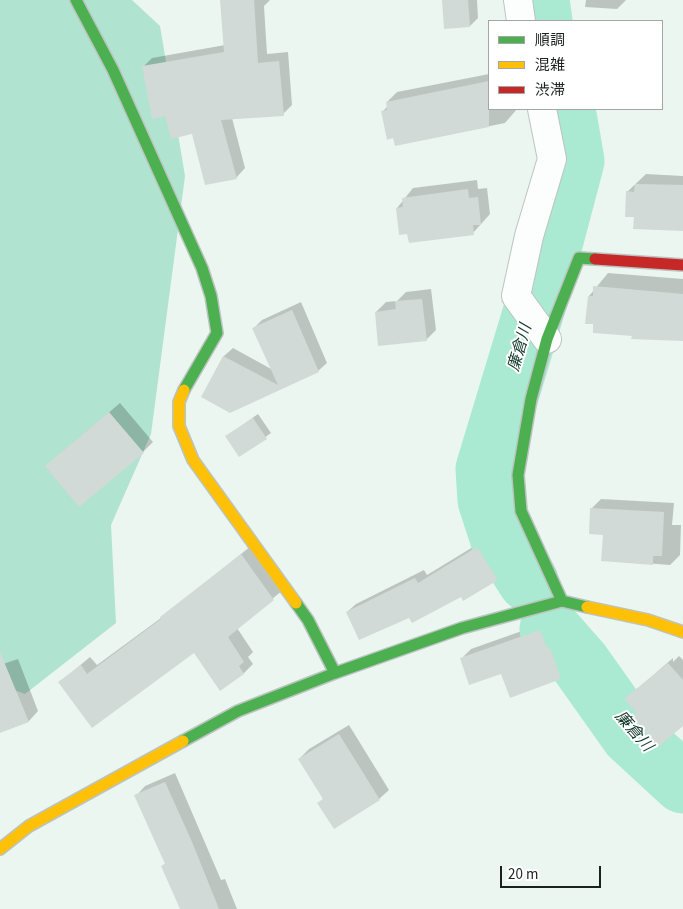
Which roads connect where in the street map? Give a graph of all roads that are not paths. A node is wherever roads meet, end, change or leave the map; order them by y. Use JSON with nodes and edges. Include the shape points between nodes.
{"nodes":[{"id":1,"x":76,"y":0,"type":"edge"},
{"id":2,"x":518,"y":0,"type":"edge"},
{"id":3,"x":521,"y":20,"type":"edge"},
{"id":4,"x":542,"y":110,"type":"edge"},
{"id":5,"x":683,"y":265,"type":"edge"},
{"id":6,"x":547,"y":339,"type":"junction"},
{"id":7,"x":562,"y":601,"type":"junction"},
{"id":8,"x":683,"y":632,"type":"edge"},
{"id":9,"x":335,"y":673,"type":"junction"},
{"id":10,"x":0,"y":849,"type":"edge"}],
"edges":[{"from":1,"to":9,"type":"street","via":[[113,70],[202,268],[211,296],[216,333],[189,378],[179,402],[179,426],[193,460],[308,620]]},
{"from":2,"to":3,"type":"street"},
{"from":4,"to":6,"type":"street","via":[[552,159],[529,236],[516,296]]},
{"from":5,"to":6,"type":"street","via":[[580,258]]},
{"from":6,"to":7,"type":"street","via":[[531,399],[518,475],[522,511]]},
{"from":7,"to":8,"type":"street","via":[[648,620]]},
{"from":7,"to":9,"type":"street","via":[[462,628]]},
{"from":9,"to":10,"type":"street","via":[[238,711],[29,826]]}]}
